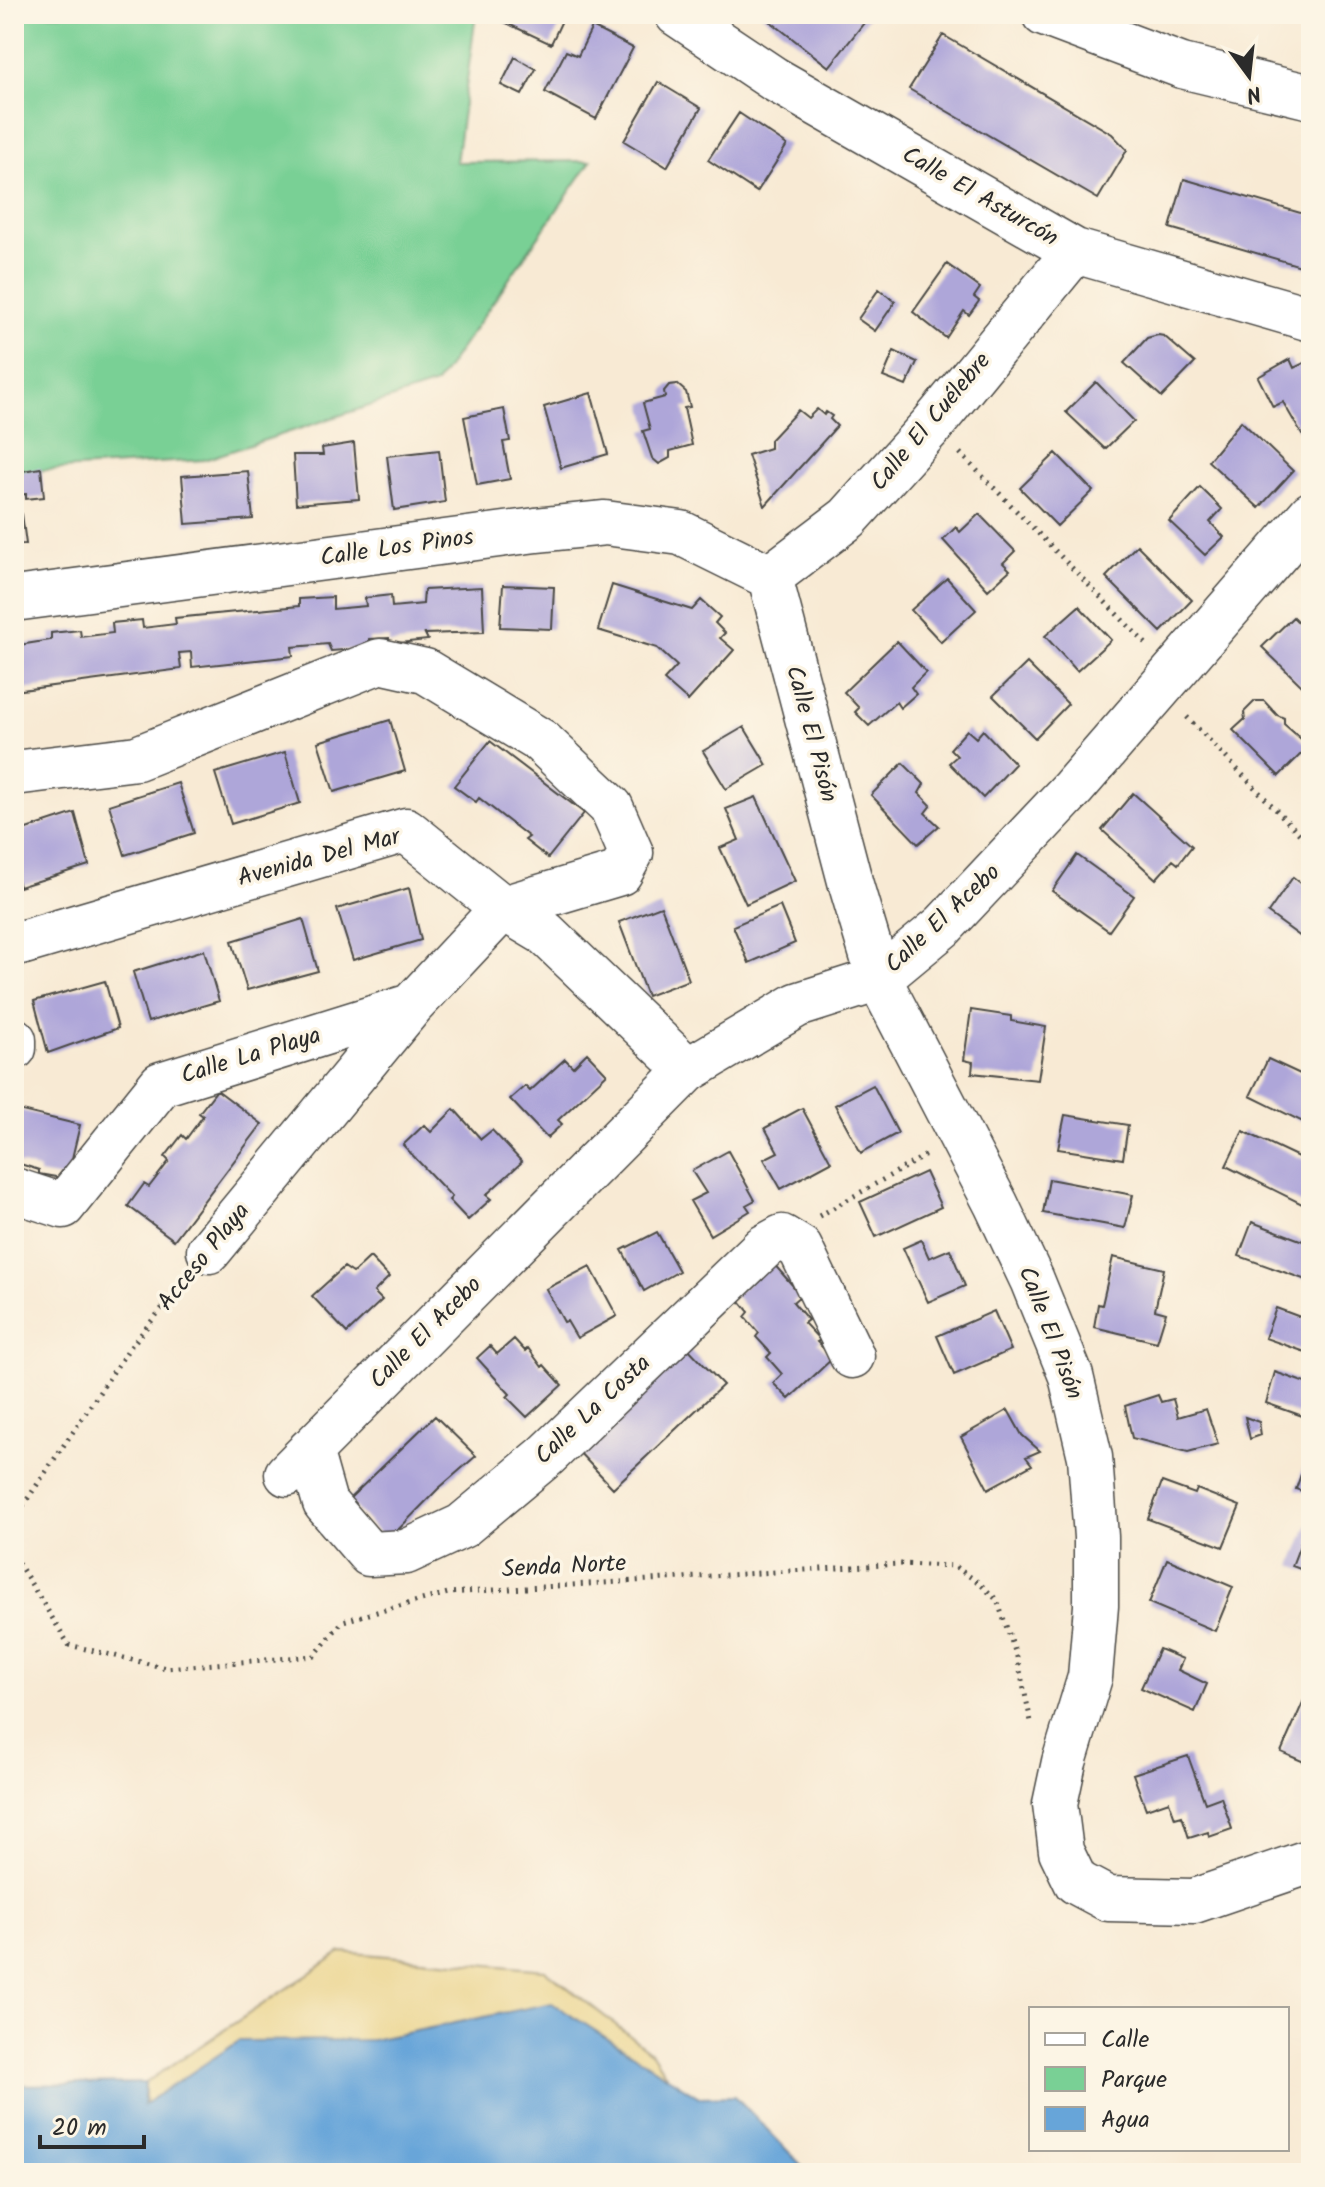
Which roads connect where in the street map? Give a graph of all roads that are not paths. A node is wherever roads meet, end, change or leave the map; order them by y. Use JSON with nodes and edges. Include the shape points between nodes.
{"nodes":[{"id":1,"x":677,"y":14,"type":"edge"},
{"id":2,"x":1044,"y":14,"type":"edge"},
{"id":3,"x":1311,"y":97,"type":"edge"},
{"id":4,"x":1075,"y":251,"type":"junction"},
{"id":5,"x":1311,"y":319,"type":"edge"},
{"id":6,"x":1311,"y":514,"type":"edge"},
{"id":7,"x":770,"y":577,"type":"junction"},
{"id":8,"x":14,"y":599,"type":"edge"},
{"id":9,"x":14,"y":773,"type":"edge"},
{"id":10,"x":503,"y":908,"type":"junction"},
{"id":11,"x":14,"y":945,"type":"edge"},
{"id":12,"x":879,"y":979,"type":"junction"},
{"id":13,"x":411,"y":1006,"type":"junction"},
{"id":14,"x":14,"y":1040,"type":"edge"},
{"id":15,"x":14,"y":1048,"type":"edge"},
{"id":16,"x":688,"y":1070,"type":"junction"},
{"id":17,"x":14,"y":1190,"type":"edge"},
{"id":18,"x":209,"y":1251,"type":"road end"},
{"id":19,"x":852,"y":1356,"type":"dead end"},
{"id":20,"x":298,"y":1462,"type":"joint"},
{"id":21,"x":1311,"y":1861,"type":"edge"}],
"edges":[{"from":1,"to":4,"type":"street","name":"Calle El Asturcón","via":[[774,79]]},
{"from":2,"to":3,"type":"street","via":[[1182,66]]},
{"from":4,"to":5,"type":"street","name":"Calle El Asturcón"},
{"from":4,"to":7,"type":"street","name":"Calle El Cuélebre","via":[[848,518]]},
{"from":6,"to":12,"type":"street","name":"Calle El Acebo","via":[[1073,788],[943,926]]},
{"from":7,"to":8,"type":"street","name":"Calle Los Pinos","via":[[681,533],[605,523]]},
{"from":7,"to":12,"type":"street","name":"Calle El Pisón"},
{"from":9,"to":10,"type":"street","via":[[137,758],[380,661],[425,671],[541,741],[611,807],[631,853],[620,873]]},
{"from":10,"to":11,"type":"street","name":"Avenida Del Mar","via":[[406,830]]},
{"from":10,"to":13,"type":"street","name":"Calle La Playa"},
{"from":10,"to":16,"type":"street","name":"Avenida Del Mar","via":[[545,933]]},
{"from":12,"to":16,"type":"street","name":"Calle El Acebo","via":[[797,1005]]},
{"from":12,"to":21,"type":"street","name":"Calle El Pisón","via":[[1032,1280],[1071,1376],[1090,1457],[1096,1537],[1090,1677],[1055,1804],[1061,1851],[1076,1882],[1108,1899],[1194,1901]]},
{"from":13,"to":17,"type":"street","name":"Calle La Playa","via":[[161,1084],[63,1206]]},
{"from":13,"to":18,"type":"street","name":"Acceso Playa"},
{"from":14,"to":15,"type":"street"},
{"from":16,"to":20,"type":"street","name":"Calle El Acebo"},
{"from":19,"to":20,"type":"street","name":"Calle La Costa","via":[[800,1248],[782,1237],[764,1247],[546,1456],[462,1526],[406,1552],[369,1554]]}]}
